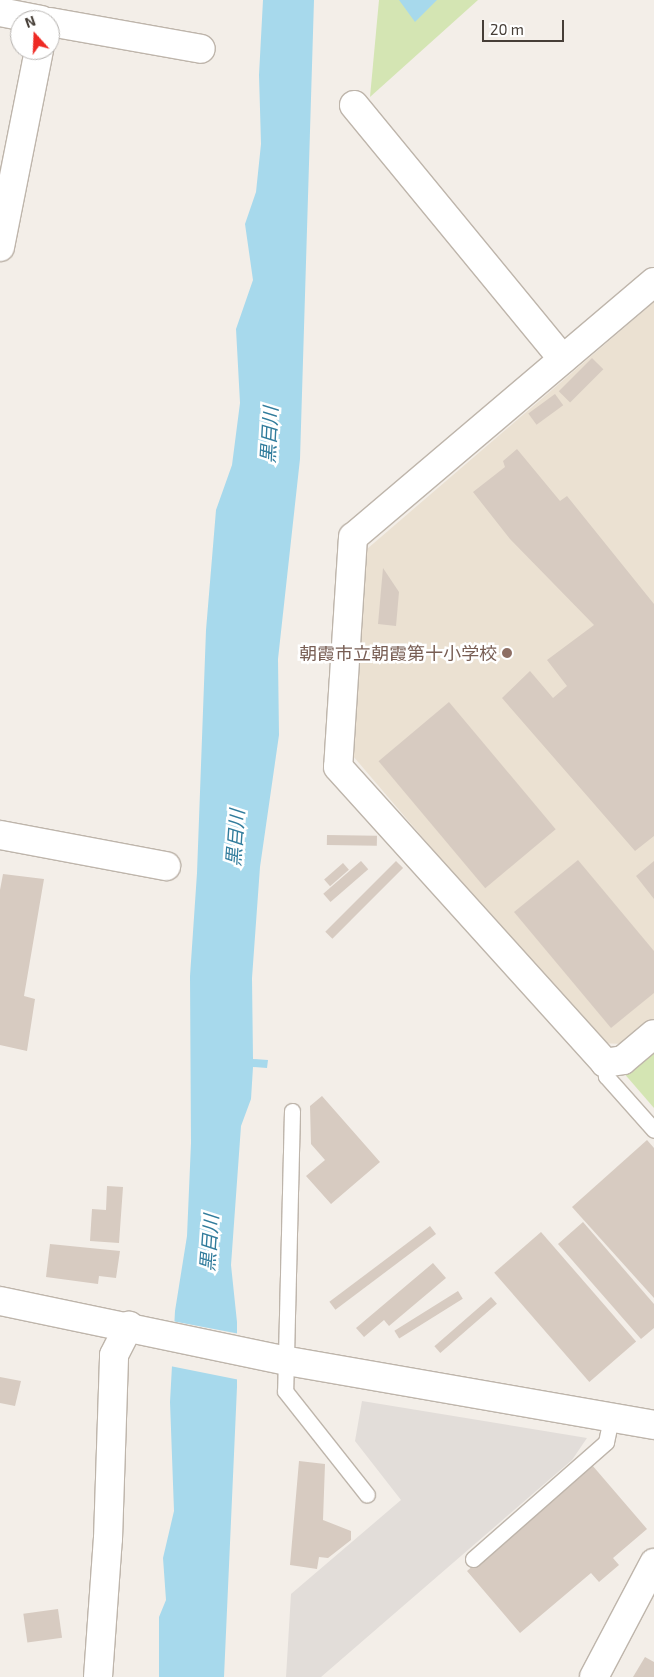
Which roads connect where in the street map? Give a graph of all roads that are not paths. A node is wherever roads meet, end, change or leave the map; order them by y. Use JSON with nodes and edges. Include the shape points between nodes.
{"nodes":[{"id":1,"x":60,"y":24,"type":"edge"},
{"id":2,"x":201,"y":49,"type":"dead end"},
{"id":3,"x":37,"y":60,"type":"edge"},
{"id":4,"x":354,"y":105,"type":"dead end"},
{"id":5,"x":0,"y":246,"type":"edge"},
{"id":6,"x":654,"y":282,"type":"edge"},
{"id":7,"x":563,"y":359,"type":"junction"},
{"id":8,"x":0,"y":835,"type":"edge"},
{"id":9,"x":166,"y":866,"type":"dead end"},
{"id":10,"x":654,"y":1034,"type":"edge"},
{"id":11,"x":605,"y":1063,"type":"junction"},
{"id":12,"x":292,"y":1111,"type":"dead end"},
{"id":13,"x":654,"y":1130,"type":"edge"},
{"id":14,"x":0,"y":1301,"type":"edge"},
{"id":15,"x":129,"y":1326,"type":"junction"},
{"id":16,"x":280,"y":1359,"type":"junction"},
{"id":17,"x":611,"y":1418,"type":"junction"},
{"id":18,"x":654,"y":1425,"type":"edge"},
{"id":19,"x":367,"y":1495,"type":"dead end"},
{"id":20,"x":473,"y":1559,"type":"dead end"},
{"id":21,"x":654,"y":1563,"type":"edge"},
{"id":22,"x":98,"y":1677,"type":"edge"},
{"id":23,"x":594,"y":1677,"type":"edge"}],
"edges":[{"from":1,"to":2,"type":"street"},
{"from":3,"to":5,"type":"street"},
{"from":4,"to":7,"type":"street"},
{"from":6,"to":7,"type":"street"},
{"from":7,"to":11,"type":"street","via":[[353,537],[338,767]]},
{"from":8,"to":9,"type":"street"},
{"from":10,"to":11,"type":"street","via":[[623,1060]]},
{"from":11,"to":13,"type":"lane","via":[[606,1076]]},
{"from":12,"to":16,"type":"lane"},
{"from":14,"to":15,"type":"street"},
{"from":15,"to":16,"type":"street"},
{"from":15,"to":22,"type":"street","via":[[114,1355],[109,1521]]},
{"from":16,"to":17,"type":"street"},
{"from":16,"to":19,"type":"lane","via":[[290,1399]]},
{"from":17,"to":18,"type":"street"},
{"from":17,"to":20,"type":"lane","via":[[606,1442]]},
{"from":21,"to":23,"type":"street"}]}
